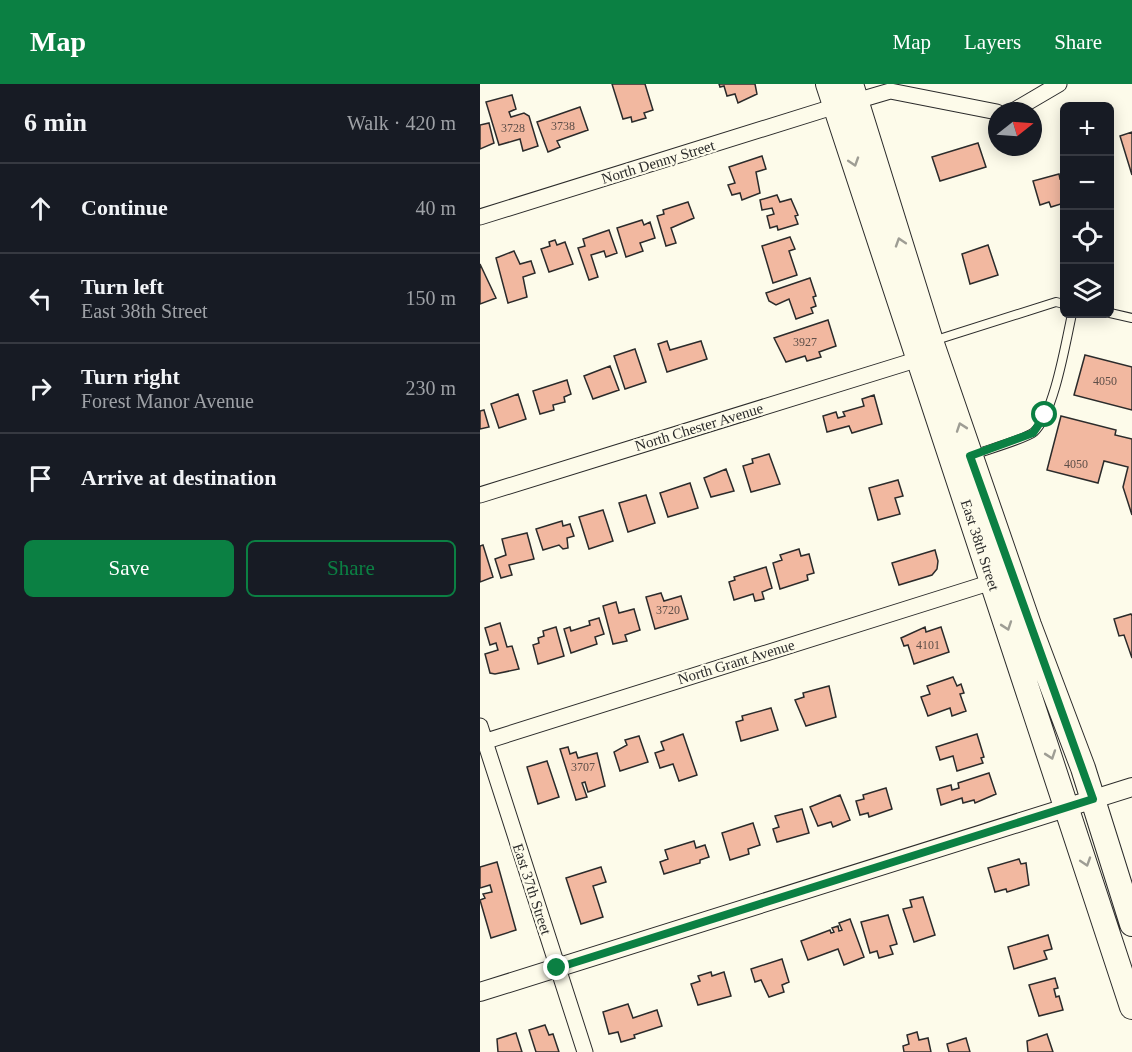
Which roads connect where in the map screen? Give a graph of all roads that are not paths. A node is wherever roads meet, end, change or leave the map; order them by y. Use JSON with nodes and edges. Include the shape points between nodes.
{"nodes":[{"id":1,"x":1059,"y":84,"type":"edge"},
{"id":2,"x":843,"y":94,"type":"edge"},
{"id":3,"x":1028,"y":102,"type":"edge"},
{"id":4,"x":988,"y":110,"type":"edge"},
{"id":5,"x":480,"y":217,"type":"edge"},
{"id":6,"x":1060,"y":303,"type":"edge"},
{"id":7,"x":1114,"y":315,"type":"edge"},
{"id":8,"x":1071,"y":318,"type":"edge"},
{"id":9,"x":1132,"y":318,"type":"edge"},
{"id":10,"x":925,"y":350,"type":"junction"},
{"id":11,"x":970,"y":456,"type":"junction"},
{"id":12,"x":480,"y":495,"type":"edge"},
{"id":13,"x":992,"y":582,"type":"junction"},
{"id":14,"x":480,"y":726,"type":"edge"},
{"id":15,"x":483,"y":742,"type":"edge"},
{"id":16,"x":1132,"y":787,"type":"edge"},
{"id":17,"x":1093,"y":799,"type":"junction"},
{"id":18,"x":1068,"y":807,"type":"junction"},
{"id":19,"x":1132,"y":924,"type":"edge"},
{"id":20,"x":557,"y":968,"type":"junction"},
{"id":21,"x":480,"y":992,"type":"edge"},
{"id":22,"x":1132,"y":1006,"type":"edge"},
{"id":23,"x":585,"y":1052,"type":"edge"}],
"edges":[{"from":1,"to":3,"type":"street"},
{"from":2,"to":4,"type":"street","name":"North Denny Street","via":[[890,91]]},
{"from":2,"to":5,"type":"street","name":"North Denny Street"},
{"from":2,"to":10,"type":"main road","name":"East 38th Street"},
{"from":6,"to":10,"type":"lane"},
{"from":7,"to":9,"type":"lane"},
{"from":8,"to":11,"type":"lane","via":[[1048,404],[1033,433]]},
{"from":11,"to":10,"type":"main road","name":"East 38th Street","one_way":true},
{"from":10,"to":12,"type":"street","name":"North Chester Avenue"},
{"from":10,"to":13,"type":"main road","name":"East 38th Street"},
{"from":11,"to":17,"type":"main road","name":"East 38th Street"},
{"from":13,"to":15,"type":"street","name":"North Grant Avenue"},
{"from":13,"to":18,"type":"main road","name":"East 38th Street","one_way":true},
{"from":14,"to":15,"type":"street","name":"East 37th Street"},
{"from":15,"to":20,"type":"street","name":"East 37th Street"},
{"from":16,"to":17,"type":"street"},
{"from":17,"to":18,"type":"street"},
{"from":17,"to":19,"type":"main road","name":"East 38th Street"},
{"from":18,"to":20,"type":"street"},
{"from":18,"to":22,"type":"main road","name":"East 38th Street","one_way":true},
{"from":20,"to":21,"type":"street"},
{"from":20,"to":23,"type":"street","name":"East 37th Street"}]}
